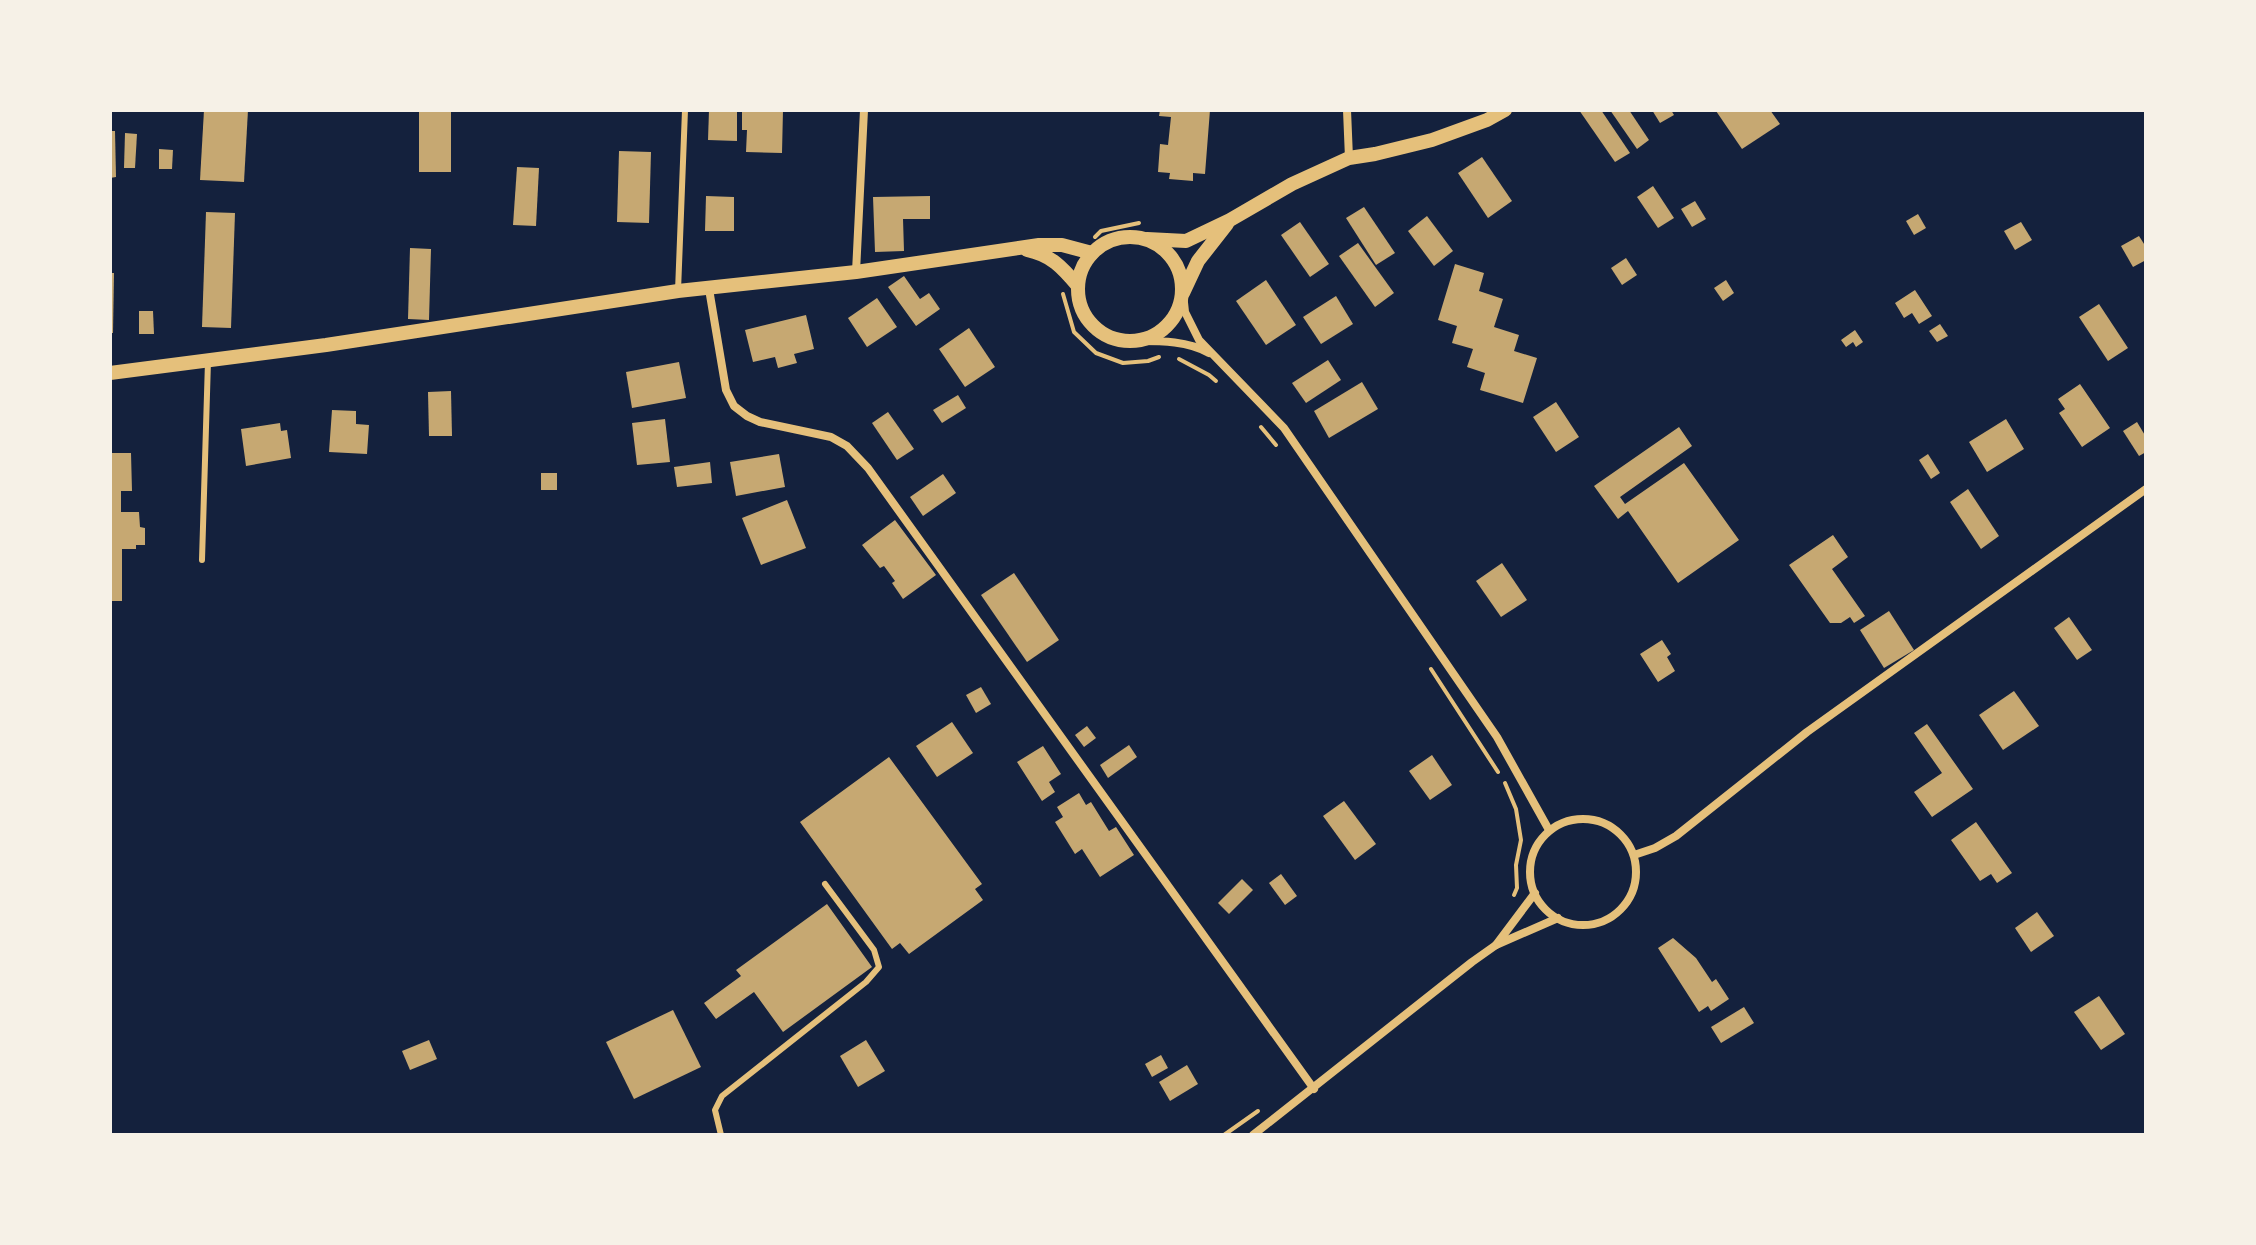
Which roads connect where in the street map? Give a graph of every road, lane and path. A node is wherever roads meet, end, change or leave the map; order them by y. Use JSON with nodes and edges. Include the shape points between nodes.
{"nodes":[{"id":1,"x":685,"y":110,"type":"edge"},
{"id":2,"x":864,"y":110,"type":"edge"},
{"id":3,"x":1347,"y":110,"type":"edge"},
{"id":4,"x":1505,"y":110,"type":"edge"},
{"id":5,"x":1349,"y":158,"type":"junction"},
{"id":6,"x":1230,"y":220,"type":"junction"},
{"id":7,"x":1147,"y":232,"type":"junction"},
{"id":8,"x":1090,"y":247,"type":"junction"},
{"id":9,"x":1015,"y":248,"type":"junction"},
{"id":10,"x":856,"y":272,"type":"junction"},
{"id":11,"x":1078,"y":286,"type":"junction"},
{"id":12,"x":709,"y":289,"type":"junction"},
{"id":13,"x":678,"y":291,"type":"junction"},
{"id":14,"x":1062,"y":293,"type":"dead end"},
{"id":15,"x":1183,"y":293,"type":"junction"},
{"id":16,"x":1138,"y":341,"type":"junction"},
{"id":17,"x":1165,"y":355,"type":"dead end"},
{"id":18,"x":1213,"y":355,"type":"junction"},
{"id":19,"x":1173,"y":357,"type":"dead end"},
{"id":20,"x":208,"y":361,"type":"junction"},
{"id":21,"x":110,"y":373,"type":"edge"},
{"id":22,"x":1218,"y":383,"type":"dead end"},
{"id":23,"x":1254,"y":420,"type":"dead end"},
{"id":24,"x":1281,"y":451,"type":"dead end"},
{"id":25,"x":2146,"y":489,"type":"edge"},
{"id":26,"x":202,"y":560,"type":"dead end"},
{"id":27,"x":1427,"y":663,"type":"dead end"},
{"id":28,"x":1549,"y":830,"type":"junction"},
{"id":29,"x":1634,"y":855,"type":"junction"},
{"id":30,"x":825,"y":884,"type":"dead end"},
{"id":31,"x":1535,"y":893,"type":"junction"},
{"id":32,"x":1511,"y":902,"type":"dead end"},
{"id":33,"x":1558,"y":918,"type":"junction"},
{"id":34,"x":1496,"y":945,"type":"junction"},
{"id":35,"x":1314,"y":1089,"type":"junction"},
{"id":36,"x":721,"y":1135,"type":"edge"},
{"id":37,"x":1253,"y":1135,"type":"edge"}],
"edges":[{"from":1,"to":13,"type":"lane"},
{"from":2,"to":10,"type":"street"},
{"from":3,"to":5,"type":"street"},
{"from":4,"to":5,"type":"street","via":[[1432,140]]},
{"from":5,"to":6,"type":"street"},
{"from":6,"to":7,"type":"street","via":[[1186,241]]},
{"from":6,"to":15,"type":"street","via":[[1198,261]]},
{"from":7,"to":8,"type":"street"},
{"from":7,"to":8,"type":"path","via":[[1129,224],[1101,231]]},
{"from":7,"to":15,"type":"street","via":[[1176,262]]},
{"from":8,"to":9,"type":"street"},
{"from":8,"to":11,"type":"street"},
{"from":9,"to":10,"type":"street"},
{"from":9,"to":11,"type":"street","via":[[1052,258]]},
{"from":10,"to":12,"type":"street"},
{"from":11,"to":16,"type":"street","via":[[1085,316],[1099,331]]},
{"from":12,"to":13,"type":"street"},
{"from":12,"to":35,"type":"street","via":[[730,400],[756,420],[831,437],[868,468]]},
{"from":13,"to":20,"type":"street"},
{"from":14,"to":17,"type":"path","via":[[1074,332],[1096,353],[1123,363]]},
{"from":15,"to":16,"type":"street","via":[[1169,325]]},
{"from":15,"to":18,"type":"street","via":[[1191,326]]},
{"from":16,"to":18,"type":"street","via":[[1193,346]]},
{"from":18,"to":28,"type":"street","via":[[1284,428],[1497,737]]},
{"from":19,"to":22,"type":"path"},
{"from":20,"to":21,"type":"street"},
{"from":20,"to":26,"type":"lane"},
{"from":23,"to":24,"type":"path"},
{"from":25,"to":29,"type":"street","via":[[1796,740],[1676,836]]},
{"from":27,"to":32,"type":"path","via":[[1503,779],[1516,809],[1521,840]]},
{"from":28,"to":29,"type":"street","via":[[1581,818],[1598,821],[1614,828]]},
{"from":28,"to":31,"type":"street","via":[[1531,859]]},
{"from":29,"to":33,"type":"street","via":[[1635,883],[1623,907],[1592,924]]},
{"from":30,"to":36,"type":"lane","via":[[874,950],[879,967],[722,1096],[715,1110]]},
{"from":31,"to":33,"type":"street"},
{"from":31,"to":34,"type":"street"},
{"from":33,"to":34,"type":"street"},
{"from":34,"to":35,"type":"street"},
{"from":35,"to":37,"type":"street"}]}
